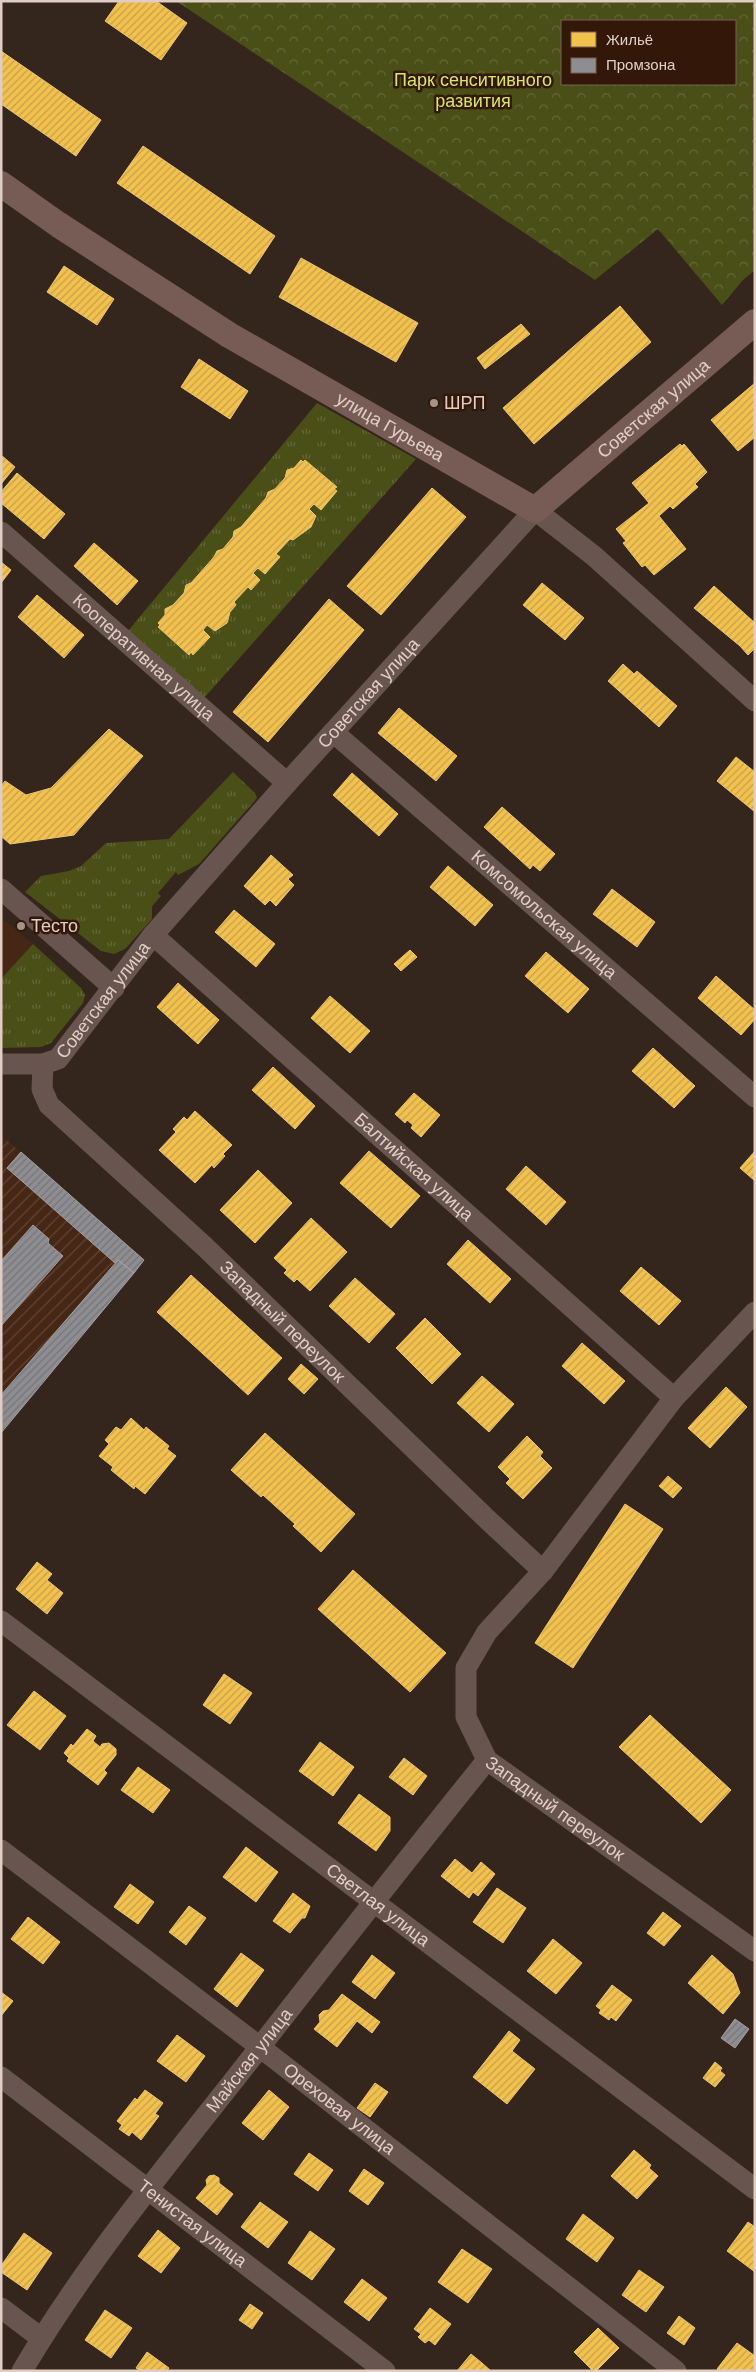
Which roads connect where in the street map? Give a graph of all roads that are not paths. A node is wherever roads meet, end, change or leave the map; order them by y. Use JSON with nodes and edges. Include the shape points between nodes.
{"nodes":[{"id":1,"x":1,"y":184,"type":"edge"},
{"id":2,"x":755,"y":322,"type":"edge"},
{"id":3,"x":535,"y":510,"type":"junction"},
{"id":4,"x":1,"y":532,"type":"edge"},
{"id":5,"x":755,"y":701,"type":"edge"},
{"id":6,"x":333,"y":732,"type":"junction"},
{"id":7,"x":286,"y":783,"type":"junction"},
{"id":8,"x":1,"y":889,"type":"edge"},
{"id":9,"x":153,"y":935,"type":"junction"},
{"id":10,"x":114,"y":988,"type":"junction"},
{"id":11,"x":1,"y":1064,"type":"edge"},
{"id":12,"x":43,"y":1064,"type":"junction"},
{"id":13,"x":755,"y":1097,"type":"edge"},
{"id":14,"x":755,"y":1312,"type":"edge"},
{"id":15,"x":674,"y":1398,"type":"junction"},
{"id":16,"x":543,"y":1571,"type":"junction"},
{"id":17,"x":1,"y":1621,"type":"edge"},
{"id":18,"x":487,"y":1760,"type":"junction"},
{"id":19,"x":1,"y":1850,"type":"edge"},
{"id":20,"x":374,"y":1900,"type":"junction"},
{"id":21,"x":755,"y":1952,"type":"edge"},
{"id":22,"x":260,"y":2046,"type":"junction"},
{"id":23,"x":1,"y":2077,"type":"edge"},
{"id":24,"x":149,"y":2188,"type":"junction"},
{"id":25,"x":755,"y":2189,"type":"edge"},
{"id":26,"x":1,"y":2308,"type":"edge"},
{"id":27,"x":41,"y":2338,"type":"junction"},
{"id":28,"x":22,"y":2371,"type":"edge"},
{"id":29,"x":385,"y":2371,"type":"edge"},
{"id":30,"x":676,"y":2371,"type":"edge"}],
"edges":[{"from":1,"to":3,"type":"main road","name":"улица Гурьева","via":[[229,335]]},
{"from":2,"to":3,"type":"main road","name":"Советская улица"},
{"from":3,"to":5,"type":"street","name":"улица Гурьева","via":[[594,556]]},
{"from":3,"to":6,"type":"street","name":"Советская улица"},
{"from":4,"to":7,"type":"street","name":"Кооперативная улица"},
{"from":6,"to":7,"type":"street","name":"Советская улица"},
{"from":6,"to":13,"type":"street","name":"Комсомольская улица"},
{"from":7,"to":9,"type":"street","name":"Советская улица"},
{"from":8,"to":10,"type":"street"},
{"from":9,"to":10,"type":"street","name":"Советская улица"},
{"from":9,"to":15,"type":"street","name":"Балтийская улица"},
{"from":10,"to":12,"type":"street","name":"Советская улица","via":[[58,1059]]},
{"from":11,"to":12,"type":"street","name":"Советская улица"},
{"from":12,"to":16,"type":"street","name":"Западный переулок","via":[[42,1088],[49,1104],[204,1246]]},
{"from":14,"to":15,"type":"street","name":"Западный переулок"},
{"from":15,"to":16,"type":"street","name":"Западный переулок"},
{"from":16,"to":18,"type":"street","name":"Западный переулок","via":[[487,1632],[466,1668],[466,1717]]},
{"from":17,"to":20,"type":"street","name":"Светлая улица"},
{"from":18,"to":20,"type":"street","name":"Майская улица"},
{"from":18,"to":21,"type":"street","name":"Западный переулок"},
{"from":19,"to":22,"type":"street","name":"Ореховая улица"},
{"from":20,"to":22,"type":"street","name":"Майская улица"},
{"from":20,"to":25,"type":"street","name":"Светлая улица"},
{"from":22,"to":24,"type":"street","name":"Майская улица"},
{"from":22,"to":30,"type":"street","name":"Ореховая улица"},
{"from":23,"to":24,"type":"street","name":"Тенистая улица"},
{"from":24,"to":27,"type":"street","name":"Майская улица"},
{"from":24,"to":29,"type":"street","name":"Тенистая улица"},
{"from":26,"to":27,"type":"street"},
{"from":27,"to":28,"type":"street","name":"Майская улица"}]}
